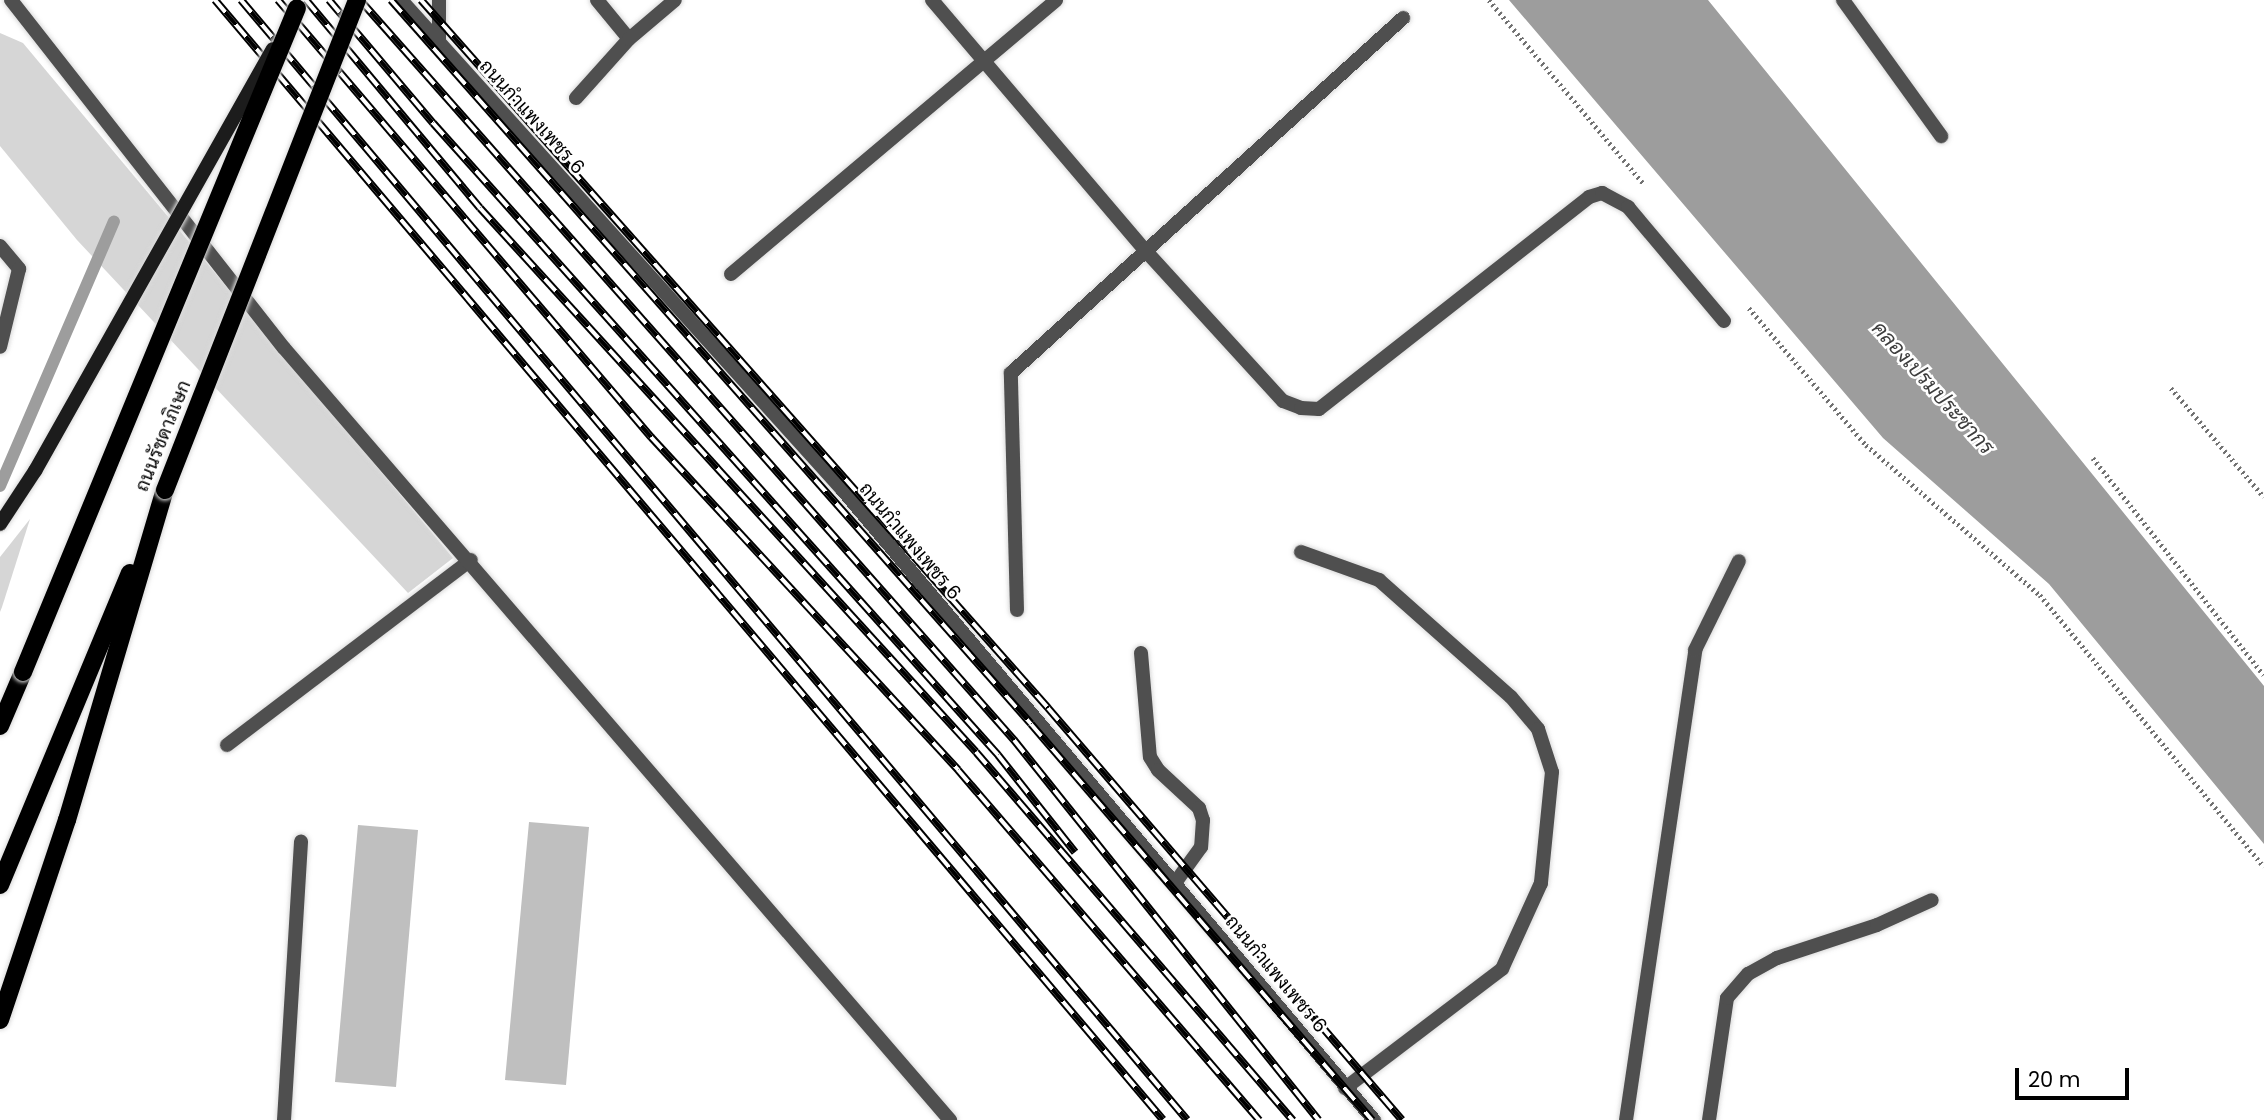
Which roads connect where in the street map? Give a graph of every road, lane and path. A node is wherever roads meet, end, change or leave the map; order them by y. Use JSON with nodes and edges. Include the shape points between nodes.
{"nodes":[{"id":1,"x":11,"y":0,"type":"edge"},
{"id":2,"x":357,"y":0,"type":"edge"},
{"id":3,"x":401,"y":0,"type":"edge"},
{"id":4,"x":439,"y":0,"type":"edge"},
{"id":5,"x":597,"y":0,"type":"edge"},
{"id":6,"x":676,"y":0,"type":"edge"},
{"id":7,"x":932,"y":0,"type":"edge"},
{"id":8,"x":1056,"y":0,"type":"edge"},
{"id":9,"x":1489,"y":0,"type":"edge"},
{"id":10,"x":1843,"y":0,"type":"edge"},
{"id":11,"x":298,"y":4,"type":"edge"},
{"id":12,"x":1403,"y":18,"type":"dead end"},
{"id":13,"x":629,"y":40,"type":"junction"},
{"id":14,"x":439,"y":42,"type":"junction"},
{"id":15,"x":984,"y":60,"type":"junction"},
{"id":16,"x":576,"y":98,"type":"dead end"},
{"id":17,"x":1941,"y":136,"type":"dead end"},
{"id":18,"x":1650,"y":191,"type":"dead end"},
{"id":19,"x":0,"y":246,"type":"edge"},
{"id":20,"x":1144,"y":249,"type":"junction"},
{"id":21,"x":731,"y":274,"type":"dead end"},
{"id":22,"x":1740,"y":297,"type":"dead end"},
{"id":23,"x":1724,"y":321,"type":"dead end"},
{"id":24,"x":0,"y":347,"type":"edge"},
{"id":25,"x":2171,"y":387,"type":"dead end"},
{"id":26,"x":2093,"y":458,"type":"dead end"},
{"id":27,"x":165,"y":489,"type":"junction"},
{"id":28,"x":2264,"y":497,"type":"edge"},
{"id":29,"x":0,"y":524,"type":"edge"},
{"id":30,"x":1301,"y":552,"type":"dead end"},
{"id":31,"x":471,"y":560,"type":"junction"},
{"id":32,"x":1739,"y":561,"type":"dead end"},
{"id":33,"x":1017,"y":610,"type":"dead end"},
{"id":34,"x":1142,"y":653,"type":"dead end"},
{"id":35,"x":23,"y":672,"type":"junction"},
{"id":36,"x":2264,"y":675,"type":"edge"},
{"id":37,"x":0,"y":704,"type":"edge"},
{"id":38,"x":0,"y":726,"type":"edge"},
{"id":39,"x":227,"y":746,"type":"dead end"},
{"id":40,"x":301,"y":842,"type":"dead end"},
{"id":41,"x":2264,"y":867,"type":"edge"},
{"id":42,"x":1175,"y":883,"type":"junction"},
{"id":43,"x":0,"y":885,"type":"edge"},
{"id":44,"x":1932,"y":900,"type":"dead end"},
{"id":45,"x":0,"y":1020,"type":"edge"},
{"id":46,"x":1345,"y":1088,"type":"junction"},
{"id":47,"x":284,"y":1120,"type":"edge"},
{"id":48,"x":950,"y":1120,"type":"edge"},
{"id":49,"x":1374,"y":1120,"type":"edge"},
{"id":50,"x":1626,"y":1120,"type":"edge"},
{"id":51,"x":1709,"y":1120,"type":"edge"}],
"edges":[{"from":1,"to":31,"type":"street","via":[[284,348]]},
{"from":2,"to":27,"type":"main road","name":"ถนนรัชดาภิเษก","bridge":true},
{"from":3,"to":14,"type":"street","name":"ถนนกำแพงเพชร 6"},
{"from":4,"to":14,"type":"street"},
{"from":5,"to":13,"type":"street"},
{"from":6,"to":13,"type":"street"},
{"from":7,"to":15,"type":"street"},
{"from":8,"to":15,"type":"street"},
{"from":9,"to":18,"type":"path"},
{"from":10,"to":17,"type":"street"},
{"from":11,"to":29,"type":"main road","bridge":true,"via":[[35,471]]},
{"from":11,"to":35,"type":"main road","name":"ถนนรัชดาภิเษก","bridge":true},
{"from":12,"to":20,"type":"street"},
{"from":13,"to":16,"type":"street"},
{"from":14,"to":42,"type":"street","name":"ถนนกำแพงเพชร 6","via":[[841,488]]},
{"from":15,"to":20,"type":"street"},
{"from":15,"to":21,"type":"street"},
{"from":19,"to":24,"type":"street","via":[[19,270]]},
{"from":20,"to":23,"type":"street","via":[[1283,401],[1301,408],[1319,409],[1589,197],[1602,193],[1628,207]]},
{"from":20,"to":33,"type":"street","via":[[1011,373]]},
{"from":22,"to":41,"type":"path","via":[[1866,445],[2040,595]]},
{"from":25,"to":28,"type":"path"},
{"from":26,"to":36,"type":"path"},
{"from":27,"to":43,"type":"main road","name":"ถนนรัชดาภิเษก"},
{"from":27,"to":45,"type":"main road","via":[[66,820]]},
{"from":30,"to":46,"type":"street","via":[[1379,580],[1511,697],[1538,729],[1552,772],[1541,883],[1502,969]]},
{"from":31,"to":39,"type":"street"},
{"from":31,"to":48,"type":"street"},
{"from":32,"to":50,"type":"street","via":[[1695,650]]},
{"from":34,"to":42,"type":"street","via":[[1150,757],[1157,770],[1199,808],[1203,820],[1201,847]]},
{"from":35,"to":37,"type":"main road"},
{"from":35,"to":38,"type":"main road","name":"ถนนรัชดาภิเษก"},
{"from":40,"to":47,"type":"street"},
{"from":42,"to":46,"type":"street","name":"ถนนกำแพงเพชร 6"},
{"from":44,"to":51,"type":"street","via":[[1877,925],[1777,958],[1748,974],[1727,998]]},
{"from":46,"to":49,"type":"street","name":"ถนนกำแพงเพชร 6"}]}
